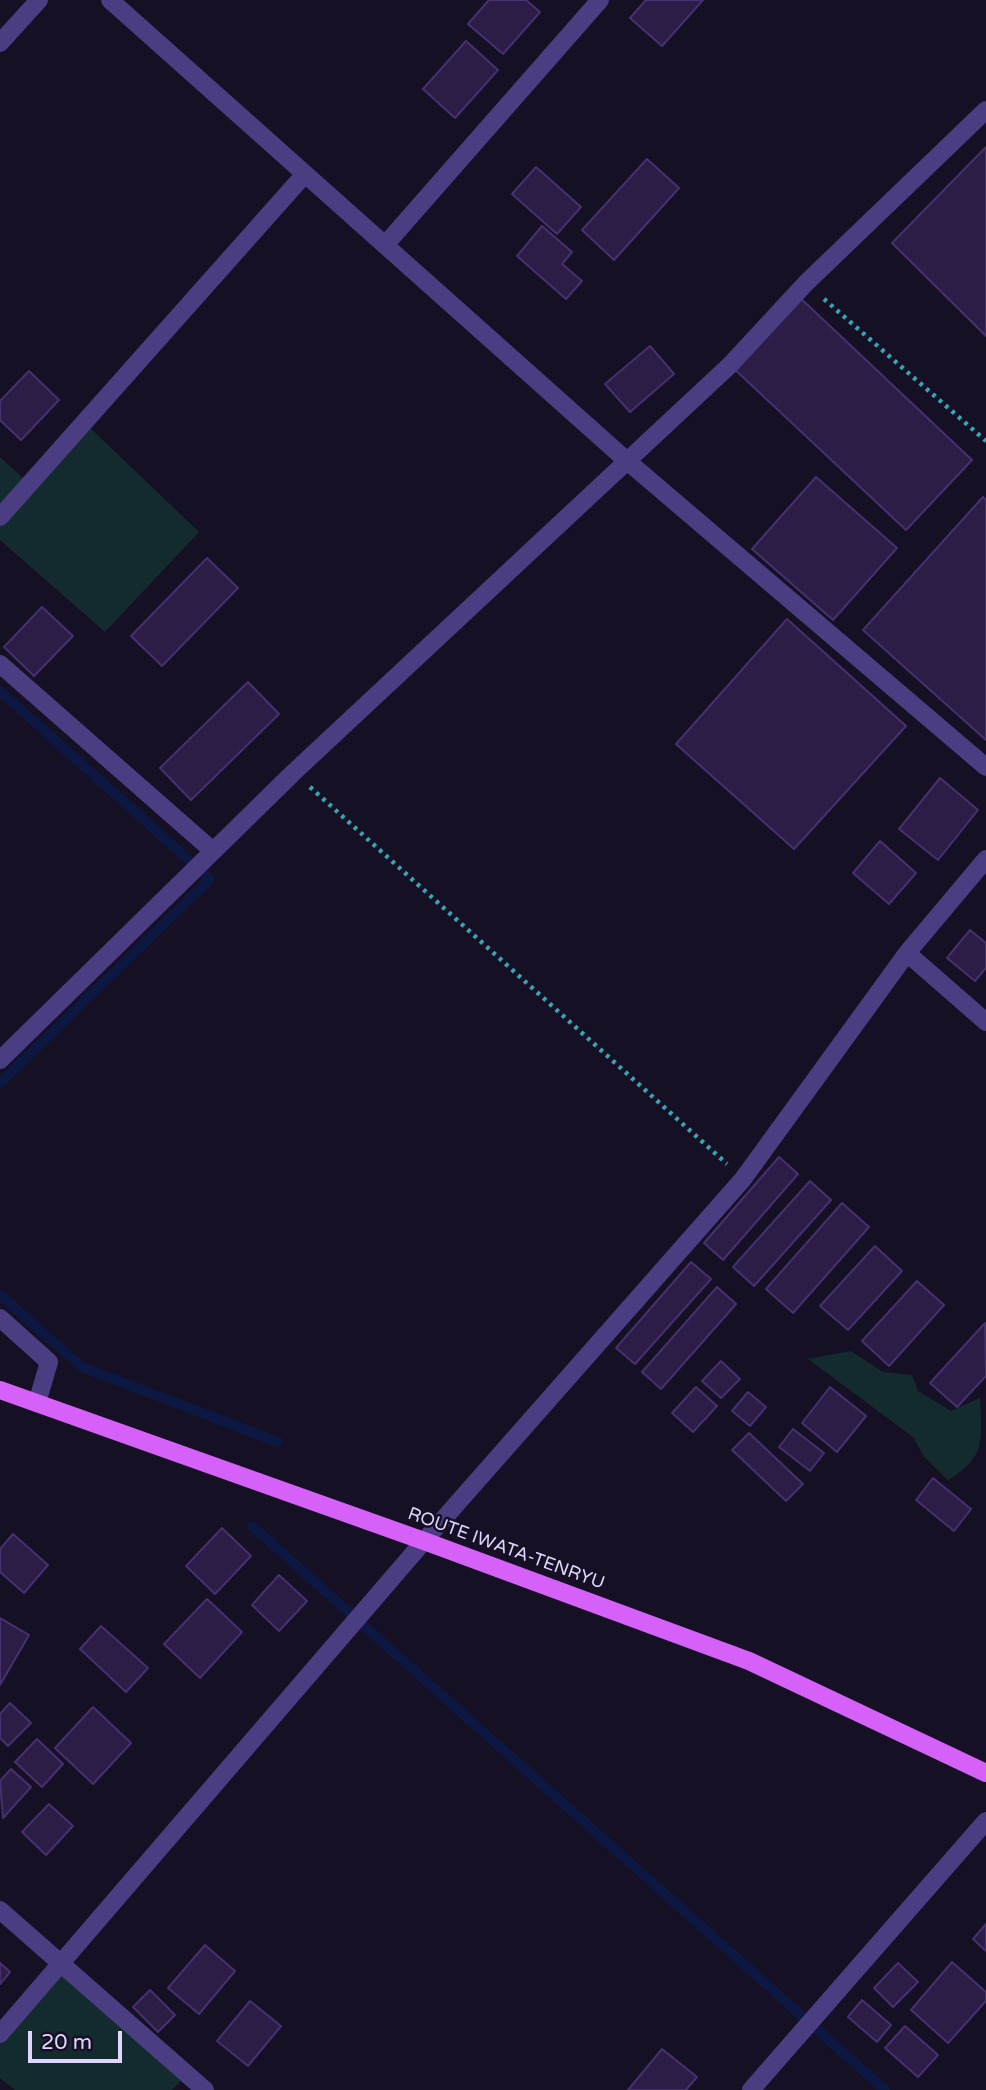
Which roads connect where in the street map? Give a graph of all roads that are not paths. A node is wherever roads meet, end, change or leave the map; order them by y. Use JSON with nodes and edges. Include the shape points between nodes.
{"nodes":[{"id":1,"x":39,"y":0,"type":"edge"},
{"id":2,"x":110,"y":0,"type":"edge"},
{"id":3,"x":600,"y":0,"type":"edge"},
{"id":4,"x":0,"y":43,"type":"edge"},
{"id":5,"x":986,"y":110,"type":"edge"},
{"id":6,"x":305,"y":174,"type":"junction"},
{"id":7,"x":385,"y":245,"type":"junction"},
{"id":8,"x":626,"y":460,"type":"junction"},
{"id":9,"x":0,"y":517,"type":"edge"},
{"id":10,"x":0,"y":664,"type":"edge"},
{"id":11,"x":986,"y":767,"type":"edge"},
{"id":12,"x":213,"y":851,"type":"junction"},
{"id":13,"x":986,"y":859,"type":"edge"},
{"id":14,"x":907,"y":953,"type":"junction"},
{"id":15,"x":986,"y":1022,"type":"edge"},
{"id":16,"x":0,"y":1060,"type":"edge"},
{"id":17,"x":0,"y":1318,"type":"edge"},
{"id":18,"x":0,"y":1390,"type":"edge"},
{"id":19,"x":37,"y":1403,"type":"junction"},
{"id":20,"x":424,"y":1541,"type":"junction"},
{"id":21,"x":986,"y":1773,"type":"edge"},
{"id":22,"x":986,"y":1821,"type":"edge"},
{"id":23,"x":0,"y":1910,"type":"edge"},
{"id":24,"x":62,"y":1964,"type":"junction"},
{"id":25,"x":0,"y":2035,"type":"edge"},
{"id":26,"x":205,"y":2090,"type":"edge"},
{"id":27,"x":751,"y":2090,"type":"edge"}],
"edges":[{"from":1,"to":4,"type":"street"},
{"from":2,"to":6,"type":"street"},
{"from":3,"to":7,"type":"street"},
{"from":5,"to":8,"type":"street","via":[[806,284],[730,365]]},
{"from":6,"to":7,"type":"street"},
{"from":6,"to":9,"type":"street"},
{"from":7,"to":8,"type":"street"},
{"from":8,"to":11,"type":"street"},
{"from":8,"to":12,"type":"street"},
{"from":10,"to":12,"type":"street"},
{"from":12,"to":16,"type":"street"},
{"from":13,"to":14,"type":"street"},
{"from":14,"to":15,"type":"street"},
{"from":14,"to":20,"type":"street","via":[[743,1178]]},
{"from":17,"to":19,"type":"street","via":[[50,1362]]},
{"from":18,"to":19,"type":"main road","name":"ROUTE IWATA-TENRYU"},
{"from":19,"to":20,"type":"main road","name":"ROUTE IWATA-TENRYU"},
{"from":20,"to":21,"type":"main road","name":"ROUTE IWATA-TENRYU","via":[[749,1661]]},
{"from":20,"to":24,"type":"street"},
{"from":22,"to":27,"type":"street"},
{"from":23,"to":24,"type":"street"},
{"from":24,"to":25,"type":"street"},
{"from":24,"to":26,"type":"street"}]}
